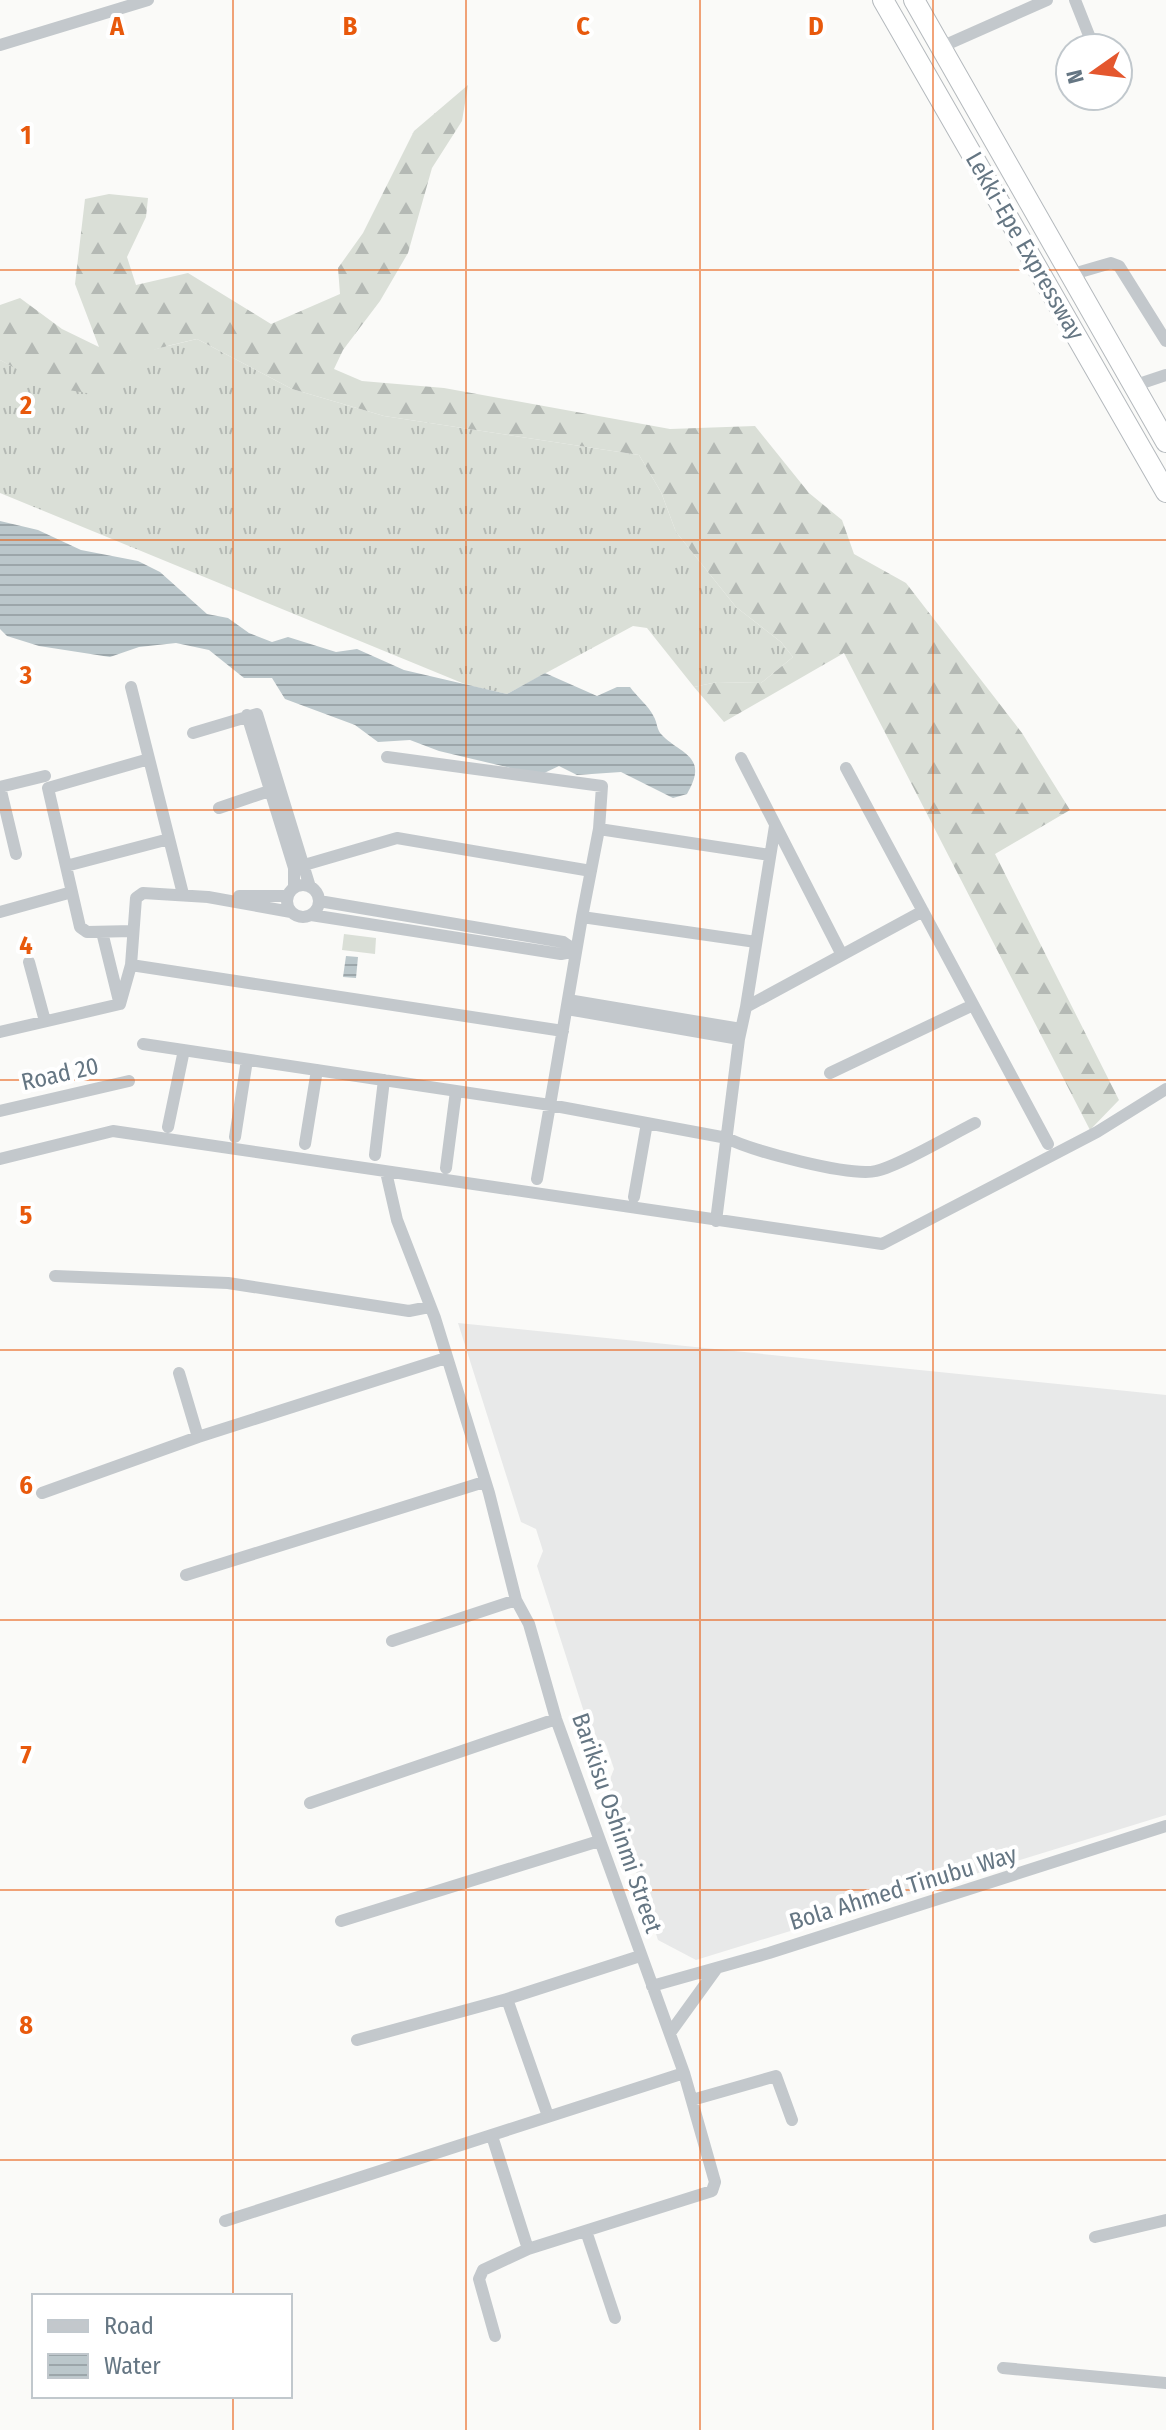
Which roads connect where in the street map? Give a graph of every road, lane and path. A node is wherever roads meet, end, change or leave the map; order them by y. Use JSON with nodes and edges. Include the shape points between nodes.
{"nodes":[{"id":1,"x":148,"y":0,"type":"edge"},
{"id":2,"x":883,"y":0,"type":"edge"},
{"id":3,"x":914,"y":0,"type":"edge"},
{"id":4,"x":1047,"y":0,"type":"edge"},
{"id":5,"x":1075,"y":0,"type":"edge"},
{"id":6,"x":1088,"y":32,"type":"edge"},
{"id":7,"x":0,"y":45,"type":"edge"},
{"id":8,"x":941,"y":47,"type":"junction"},
{"id":9,"x":1073,"y":274,"type":"junction"},
{"id":10,"x":1166,"y":341,"type":"edge"},
{"id":11,"x":1166,"y":375,"type":"edge"},
{"id":12,"x":1133,"y":386,"type":"junction"},
{"id":13,"x":1166,"y":442,"type":"edge"},
{"id":14,"x":1166,"y":492,"type":"edge"},
{"id":15,"x":131,"y":687,"type":"dead end"},
{"id":16,"x":193,"y":733,"type":"dead end"},
{"id":17,"x":387,"y":757,"type":"dead end"},
{"id":18,"x":741,"y":758,"type":"dead end"},
{"id":19,"x":149,"y":759,"type":"junction"},
{"id":20,"x":846,"y":768,"type":"dead end"},
{"id":21,"x":45,"y":776,"type":"dead end"},
{"id":22,"x":0,"y":787,"type":"edge"},
{"id":23,"x":276,"y":788,"type":"junction"},
{"id":24,"x":219,"y":808,"type":"dead end"},
{"id":25,"x":775,"y":826,"type":"junction"},
{"id":26,"x":599,"y":829,"type":"junction"},
{"id":27,"x":169,"y":839,"type":"junction"},
{"id":28,"x":16,"y":854,"type":"dead end"},
{"id":29,"x":770,"y":855,"type":"junction"},
{"id":30,"x":66,"y":866,"type":"junction"},
{"id":31,"x":299,"y":867,"type":"junction"},
{"id":32,"x":591,"y":871,"type":"junction"},
{"id":33,"x":310,"y":887,"type":"junction"},
{"id":34,"x":72,"y":892,"type":"junction"},
{"id":35,"x":291,"y":892,"type":"junction"},
{"id":36,"x":183,"y":894,"type":"junction"},
{"id":37,"x":208,"y":897,"type":"junction"},
{"id":38,"x":319,"y":901,"type":"junction"},
{"id":39,"x":923,"y":911,"type":"junction"},
{"id":40,"x":0,"y":912,"type":"edge"},
{"id":41,"x":291,"y":912,"type":"junction"},
{"id":42,"x":311,"y":915,"type":"junction"},
{"id":43,"x":582,"y":917,"type":"junction"},
{"id":44,"x":133,"y":931,"type":"junction"},
{"id":45,"x":102,"y":932,"type":"junction"},
{"id":46,"x":756,"y":942,"type":"junction"},
{"id":47,"x":576,"y":951,"type":"junction"},
{"id":48,"x":842,"y":955,"type":"junction"},
{"id":49,"x":29,"y":962,"type":"dead end"},
{"id":50,"x":131,"y":965,"type":"junction"},
{"id":51,"x":120,"y":1004,"type":"junction"},
{"id":52,"x":567,"y":1004,"type":"junction"},
{"id":53,"x":973,"y":1005,"type":"junction"},
{"id":54,"x":746,"y":1007,"type":"junction"},
{"id":55,"x":45,"y":1021,"type":"junction"},
{"id":56,"x":563,"y":1031,"type":"junction"},
{"id":57,"x":0,"y":1032,"type":"edge"},
{"id":58,"x":740,"y":1034,"type":"junction"},
{"id":59,"x":143,"y":1044,"type":"dead end"},
{"id":60,"x":184,"y":1050,"type":"junction"},
{"id":61,"x":247,"y":1060,"type":"junction"},
{"id":62,"x":317,"y":1070,"type":"junction"},
{"id":63,"x":830,"y":1073,"type":"dead end"},
{"id":64,"x":384,"y":1080,"type":"junction"},
{"id":65,"x":129,"y":1081,"type":"dead end"},
{"id":66,"x":1166,"y":1089,"type":"edge"},
{"id":67,"x":456,"y":1091,"type":"junction"},
{"id":68,"x":550,"y":1105,"type":"junction"},
{"id":69,"x":0,"y":1111,"type":"edge"},
{"id":70,"x":647,"y":1123,"type":"junction"},
{"id":71,"x":975,"y":1123,"type":"dead end"},
{"id":72,"x":168,"y":1127,"type":"dead end"},
{"id":73,"x":235,"y":1137,"type":"dead end"},
{"id":74,"x":727,"y":1138,"type":"junction"},
{"id":75,"x":305,"y":1144,"type":"dead end"},
{"id":76,"x":1048,"y":1144,"type":"dead end"},
{"id":77,"x":375,"y":1155,"type":"dead end"},
{"id":78,"x":0,"y":1159,"type":"edge"},
{"id":79,"x":446,"y":1168,"type":"dead end"},
{"id":80,"x":386,"y":1172,"type":"junction"},
{"id":81,"x":537,"y":1179,"type":"dead end"},
{"id":82,"x":634,"y":1197,"type":"dead end"},
{"id":83,"x":716,"y":1221,"type":"junction"},
{"id":84,"x":55,"y":1276,"type":"dead end"},
{"id":85,"x":429,"y":1307,"type":"junction"},
{"id":86,"x":446,"y":1358,"type":"junction"},
{"id":87,"x":179,"y":1373,"type":"dead end"},
{"id":88,"x":198,"y":1437,"type":"junction"},
{"id":89,"x":484,"y":1482,"type":"junction"},
{"id":90,"x":42,"y":1493,"type":"dead end"},
{"id":91,"x":186,"y":1575,"type":"dead end"},
{"id":92,"x":516,"y":1600,"type":"junction"},
{"id":93,"x":392,"y":1641,"type":"dead end"},
{"id":94,"x":556,"y":1719,"type":"junction"},
{"id":95,"x":310,"y":1803,"type":"dead end"},
{"id":96,"x":1166,"y":1826,"type":"edge"},
{"id":97,"x":599,"y":1841,"type":"junction"},
{"id":98,"x":341,"y":1921,"type":"dead end"},
{"id":99,"x":640,"y":1956,"type":"junction"},
{"id":100,"x":717,"y":1968,"type":"junction"},
{"id":101,"x":652,"y":1986,"type":"junction"},
{"id":102,"x":507,"y":1999,"type":"junction"},
{"id":103,"x":670,"y":2033,"type":"junction"},
{"id":104,"x":357,"y":2040,"type":"dead end"},
{"id":105,"x":684,"y":2073,"type":"junction"},
{"id":106,"x":692,"y":2100,"type":"junction"},
{"id":107,"x":548,"y":2116,"type":"junction"},
{"id":108,"x":792,"y":2120,"type":"dead end"},
{"id":109,"x":492,"y":2136,"type":"junction"},
{"id":110,"x":1166,"y":2220,"type":"edge"},
{"id":111,"x":225,"y":2221,"type":"dead end"},
{"id":112,"x":586,"y":2231,"type":"junction"},
{"id":113,"x":1095,"y":2237,"type":"dead end"},
{"id":114,"x":528,"y":2249,"type":"junction"},
{"id":115,"x":615,"y":2318,"type":"dead end"},
{"id":116,"x":495,"y":2336,"type":"dead end"},
{"id":117,"x":1003,"y":2368,"type":"dead end"},
{"id":118,"x":1166,"y":2383,"type":"edge"}],
"edges":[{"from":1,"to":7,"type":"street"},
{"from":2,"to":14,"type":"highway","name":"Lekki-Epe Expressway"},
{"from":3,"to":8,"type":"highway","name":"Lekki-Epe Expressway"},
{"from":4,"to":8,"type":"street"},
{"from":5,"to":6,"type":"street"},
{"from":8,"to":9,"type":"highway","name":"Lekki-Epe Expressway"},
{"from":9,"to":10,"type":"street","via":[[1111,263],[1119,266]]},
{"from":9,"to":12,"type":"highway","name":"Lekki-Epe Expressway"},
{"from":11,"to":12,"type":"street"},
{"from":12,"to":13,"type":"highway","name":"Lekki-Epe Expressway"},
{"from":15,"to":19,"type":"street"},
{"from":16,"to":23,"type":"street","via":[[252,714]]},
{"from":17,"to":26,"type":"street","via":[[598,784],[603,789]]},
{"from":18,"to":25,"type":"street"},
{"from":19,"to":27,"type":"street"},
{"from":19,"to":30,"type":"street","via":[[48,788]]},
{"from":20,"to":39,"type":"street"},
{"from":21,"to":22,"type":"street"},
{"from":22,"to":28,"type":"street"},
{"from":23,"to":24,"type":"street"},
{"from":23,"to":31,"type":"street"},
{"from":25,"to":29,"type":"street"},
{"from":25,"to":48,"type":"street"},
{"from":26,"to":29,"type":"street"},
{"from":26,"to":32,"type":"street"},
{"from":27,"to":30,"type":"street"},
{"from":27,"to":36,"type":"street"},
{"from":29,"to":46,"type":"street"},
{"from":30,"to":34,"type":"street"},
{"from":31,"to":32,"type":"street","via":[[397,838]]},
{"from":31,"to":33,"type":"street"},
{"from":31,"to":35,"type":"street"},
{"from":32,"to":43,"type":"street"},
{"from":33,"to":35,"type":"street"},
{"from":33,"to":38,"type":"street"},
{"from":34,"to":40,"type":"street"},
{"from":34,"to":45,"type":"street","via":[[83,931]]},
{"from":35,"to":37,"type":"street"},
{"from":35,"to":41,"type":"street"},
{"from":36,"to":37,"type":"street"},
{"from":36,"to":44,"type":"street","via":[[139,895]]},
{"from":37,"to":41,"type":"street"},
{"from":38,"to":42,"type":"street"},
{"from":38,"to":47,"type":"street","via":[[563,942]]},
{"from":39,"to":48,"type":"street"},
{"from":39,"to":53,"type":"street"},
{"from":41,"to":42,"type":"street"},
{"from":42,"to":47,"type":"street","via":[[561,954]]},
{"from":43,"to":46,"type":"street"},
{"from":43,"to":47,"type":"street"},
{"from":44,"to":45,"type":"street"},
{"from":44,"to":50,"type":"street"},
{"from":45,"to":51,"type":"street"},
{"from":46,"to":54,"type":"street"},
{"from":47,"to":52,"type":"street"},
{"from":48,"to":54,"type":"street"},
{"from":49,"to":55,"type":"street"},
{"from":50,"to":51,"type":"street"},
{"from":50,"to":56,"type":"street"},
{"from":51,"to":55,"type":"street"},
{"from":52,"to":56,"type":"street"},
{"from":52,"to":58,"type":"street"},
{"from":53,"to":63,"type":"street"},
{"from":53,"to":76,"type":"street"},
{"from":54,"to":58,"type":"street"},
{"from":55,"to":57,"type":"street"},
{"from":56,"to":68,"type":"street"},
{"from":58,"to":74,"type":"street"},
{"from":59,"to":60,"type":"street"},
{"from":60,"to":61,"type":"street"},
{"from":60,"to":72,"type":"street"},
{"from":61,"to":62,"type":"street"},
{"from":61,"to":73,"type":"street"},
{"from":62,"to":64,"type":"street"},
{"from":62,"to":75,"type":"street"},
{"from":64,"to":67,"type":"street"},
{"from":64,"to":77,"type":"street"},
{"from":65,"to":69,"type":"street","name":"Road 20"},
{"from":66,"to":83,"type":"street","via":[[1097,1132],[889,1242]]},
{"from":67,"to":68,"type":"street"},
{"from":67,"to":79,"type":"street"},
{"from":68,"to":70,"type":"street"},
{"from":68,"to":81,"type":"street"},
{"from":70,"to":74,"type":"street"},
{"from":70,"to":82,"type":"street"},
{"from":71,"to":74,"type":"street","via":[[875,1172],[749,1150]]},
{"from":74,"to":83,"type":"street"},
{"from":78,"to":80,"type":"street","via":[[113,1131]]},
{"from":80,"to":83,"type":"street"},
{"from":80,"to":85,"type":"street","name":"Barikisu Oshinmi Street","via":[[390,1200]]},
{"from":84,"to":85,"type":"street","via":[[228,1283],[409,1311]]},
{"from":85,"to":86,"type":"street","name":"Barikisu Oshinmi Street"},
{"from":86,"to":88,"type":"street"},
{"from":86,"to":89,"type":"street","name":"Barikisu Oshinmi Street"},
{"from":87,"to":88,"type":"street"},
{"from":88,"to":90,"type":"street"},
{"from":89,"to":91,"type":"street"},
{"from":89,"to":92,"type":"street","name":"Barikisu Oshinmi Street"},
{"from":92,"to":93,"type":"street"},
{"from":92,"to":94,"type":"street","name":"Barikisu Oshinmi Street","via":[[529,1624]]},
{"from":94,"to":95,"type":"street"},
{"from":94,"to":97,"type":"street","name":"Barikisu Oshinmi Street"},
{"from":96,"to":100,"type":"street","name":"Bola Ahmed Tinubu Way"},
{"from":97,"to":98,"type":"street"},
{"from":97,"to":99,"type":"street","name":"Barikisu Oshinmi Street"},
{"from":99,"to":101,"type":"street","name":"Barikisu Oshinmi Street"},
{"from":99,"to":102,"type":"street"},
{"from":100,"to":101,"type":"street","name":"Bola Ahmed Tinubu Way"},
{"from":100,"to":103,"type":"street"},
{"from":101,"to":103,"type":"street","name":"Barikisu Oshinmi Street"},
{"from":102,"to":104,"type":"street"},
{"from":102,"to":107,"type":"street"},
{"from":103,"to":105,"type":"street","name":"Barikisu Oshinmi Street"},
{"from":105,"to":106,"type":"street","name":"Barikisu Oshinmi Street"},
{"from":105,"to":107,"type":"street"},
{"from":106,"to":108,"type":"street","via":[[776,2076]]},
{"from":106,"to":112,"type":"street","name":"Barikisu Oshinmi Street","via":[[715,2187]]},
{"from":107,"to":109,"type":"street"},
{"from":109,"to":111,"type":"street"},
{"from":109,"to":114,"type":"street"},
{"from":110,"to":113,"type":"street"},
{"from":112,"to":114,"type":"street","name":"Barikisu Oshinmi Street"},
{"from":112,"to":115,"type":"street"},
{"from":114,"to":116,"type":"street","name":"Barikisu Oshinmi Street","via":[[480,2272]]},
{"from":117,"to":118,"type":"street"}]}
